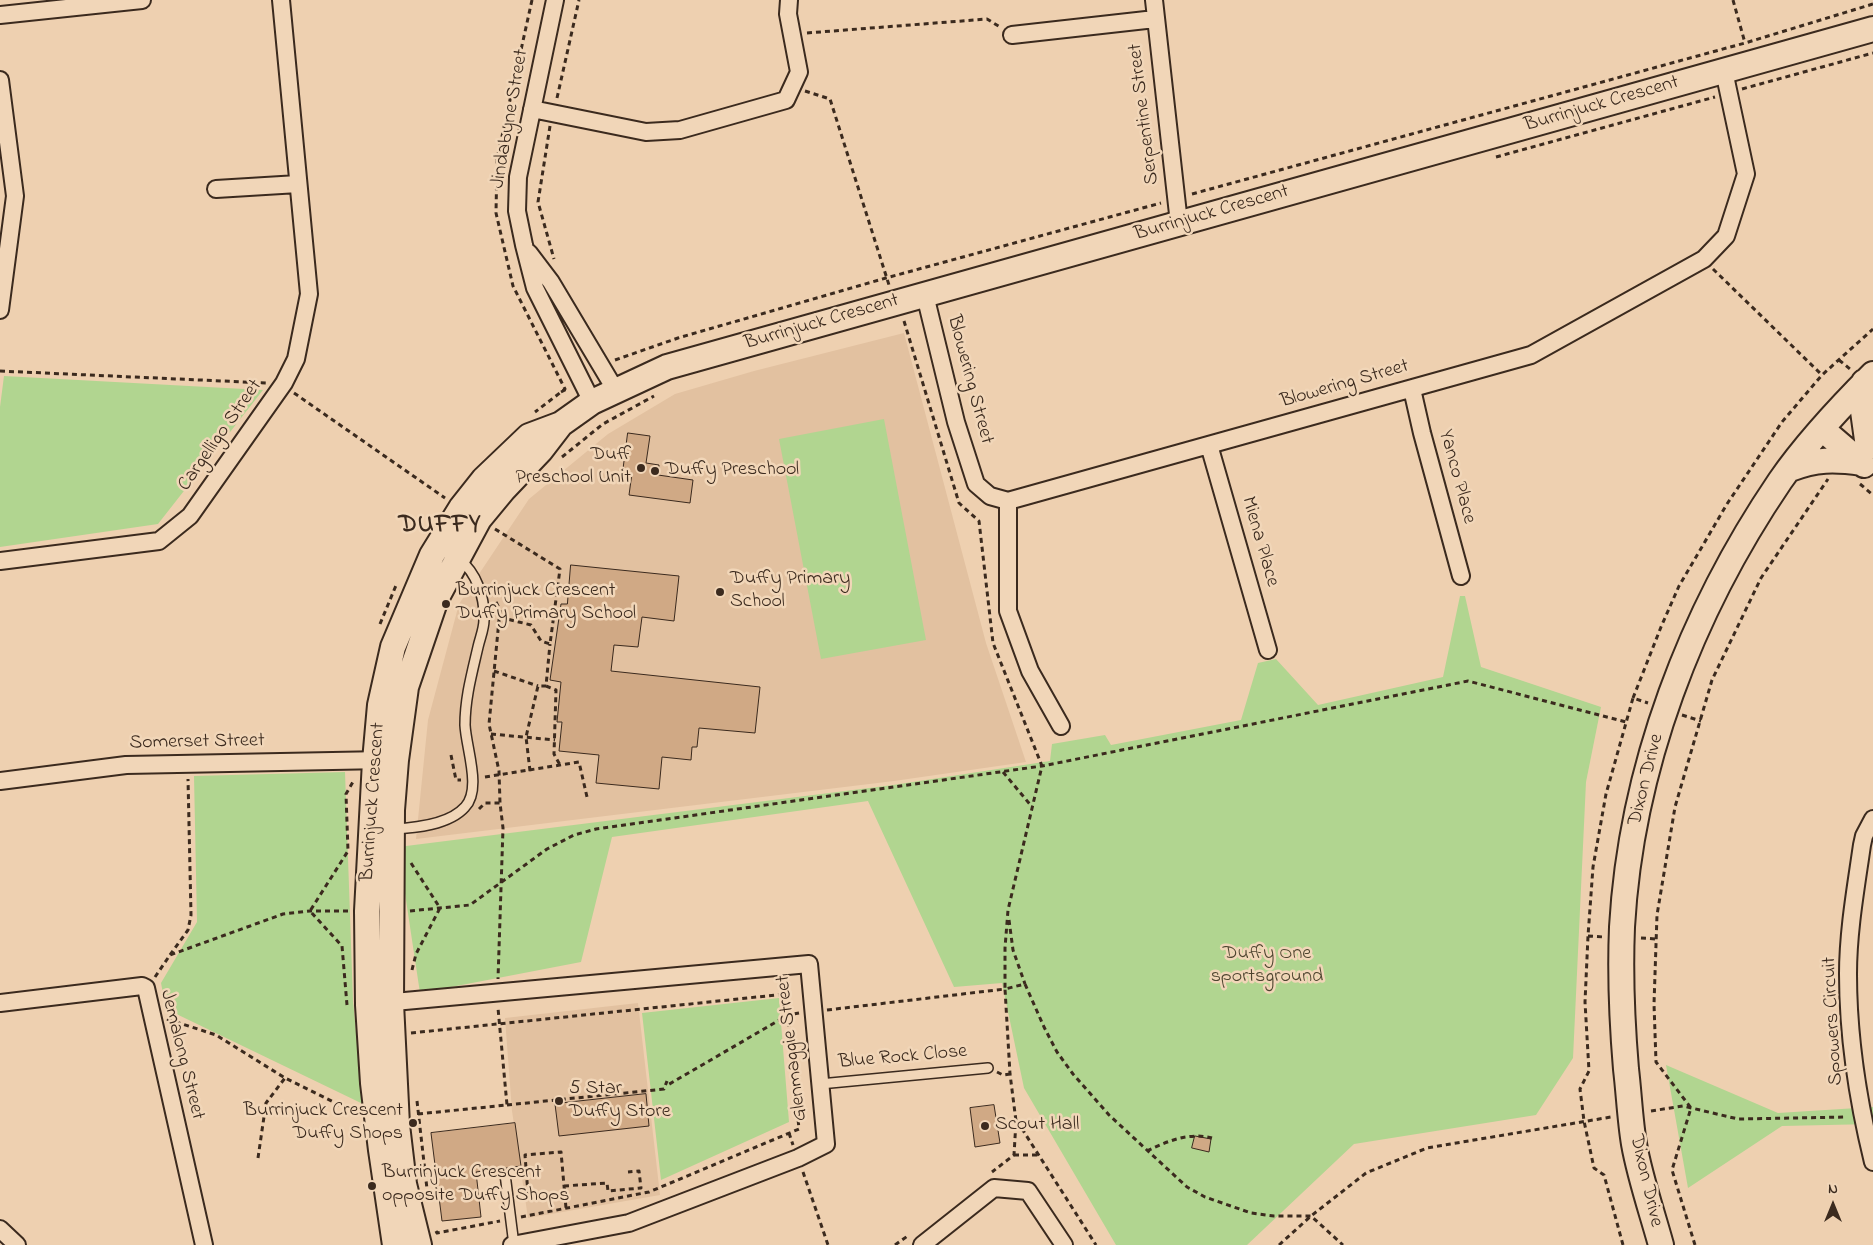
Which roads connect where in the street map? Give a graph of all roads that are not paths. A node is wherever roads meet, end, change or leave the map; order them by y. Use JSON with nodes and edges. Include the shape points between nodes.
{"nodes":[{"id":1,"x":142,"y":0,"type":"edge"},
{"id":2,"x":281,"y":0,"type":"edge"},
{"id":3,"x":555,"y":0,"type":"edge"},
{"id":4,"x":789,"y":0,"type":"edge"},
{"id":5,"x":1154,"y":0,"type":"edge"},
{"id":6,"x":0,"y":15,"type":"edge"},
{"id":7,"x":1156,"y":19,"type":"junction"},
{"id":8,"x":1873,"y":29,"type":"edge"},
{"id":9,"x":1012,"y":35,"type":"road end"},
{"id":10,"x":1724,"y":70,"type":"junction"},
{"id":11,"x":0,"y":80,"type":"edge"},
{"id":12,"x":532,"y":109,"type":"junction"},
{"id":13,"x":298,"y":184,"type":"junction"},
{"id":14,"x":216,"y":189,"type":"dead end"},
{"id":15,"x":1179,"y":223,"type":"junction"},
{"id":16,"x":524,"y":246,"type":"junction"},
{"id":17,"x":925,"y":295,"type":"junction"},
{"id":18,"x":0,"y":310,"type":"edge"},
{"id":19,"x":1869,"y":378,"type":"edge"},
{"id":20,"x":1412,"y":389,"type":"junction"},
{"id":21,"x":616,"y":391,"type":"junction"},
{"id":22,"x":592,"y":402,"type":"junction"},
{"id":23,"x":1827,"y":422,"type":"junction"},
{"id":24,"x":1209,"y":445,"type":"junction"},
{"id":25,"x":1864,"y":458,"type":"edge"},
{"id":26,"x":1790,"y":469,"type":"junction"},
{"id":27,"x":1008,"y":501,"type":"junction"},
{"id":28,"x":445,"y":557,"type":"junction"},
{"id":29,"x":0,"y":561,"type":"edge"},
{"id":30,"x":1461,"y":576,"type":"dead end"},
{"id":31,"x":1268,"y":650,"type":"dead end"},
{"id":32,"x":1061,"y":726,"type":"dead end"},
{"id":33,"x":385,"y":760,"type":"junction"},
{"id":34,"x":0,"y":781,"type":"edge"},
{"id":35,"x":1873,"y":819,"type":"edge"},
{"id":36,"x":388,"y":822,"type":"junction"},
{"id":37,"x":0,"y":1003,"type":"edge"},
{"id":38,"x":378,"y":1005,"type":"junction"},
{"id":39,"x":988,"y":1068,"type":"dead end"},
{"id":40,"x":820,"y":1084,"type":"junction"},
{"id":41,"x":1873,"y":1162,"type":"edge"},
{"id":42,"x":506,"y":1174,"type":"dead end"},
{"id":43,"x":0,"y":1229,"type":"edge"},
{"id":44,"x":17,"y":1245,"type":"edge"},
{"id":45,"x":204,"y":1245,"type":"edge"},
{"id":46,"x":395,"y":1245,"type":"edge"},
{"id":47,"x":419,"y":1245,"type":"edge"},
{"id":48,"x":513,"y":1245,"type":"edge"},
{"id":49,"x":922,"y":1245,"type":"edge"},
{"id":50,"x":1064,"y":1245,"type":"edge"},
{"id":51,"x":1661,"y":1245,"type":"edge"}],
"edges":[{"from":1,"to":6,"type":"street"},
{"from":2,"to":13,"type":"street","name":"Cargelligo Street"},
{"from":3,"to":12,"type":"street","name":"Jindabyne Street"},
{"from":4,"to":12,"type":"street","via":[[788,14],[799,72],[786,100],[680,130],[646,132]]},
{"from":5,"to":7,"type":"street","name":"Serpentine Street"},
{"from":7,"to":9,"type":"street"},
{"from":7,"to":15,"type":"street","name":"Serpentine Street"},
{"from":8,"to":10,"type":"street","name":"Burrinjuck Crescent","via":[[1747,53]]},
{"from":10,"to":15,"type":"street","name":"Burrinjuck Crescent"},
{"from":10,"to":20,"type":"street","name":"Blowering Street","via":[[1746,174],[1726,236],[1704,260],[1531,355]]},
{"from":11,"to":18,"type":"street","via":[[16,196]]},
{"from":12,"to":16,"type":"street","name":"Jindabyne Street","via":[[518,177],[517,211]]},
{"from":13,"to":14,"type":"street"},
{"from":13,"to":29,"type":"street","name":"Cargelligo Street","via":[[309,294],[296,359],[284,383],[190,516],[159,541]]},
{"from":15,"to":17,"type":"street","name":"Burrinjuck Crescent"},
{"from":16,"to":21,"type":"street","name":"Jindabyne Street","via":[[550,282]]},
{"from":16,"to":22,"type":"street","name":"Jindabyne Street","via":[[535,288]]},
{"from":17,"to":21,"type":"street","name":"Burrinjuck Crescent","via":[[667,367]]},
{"from":17,"to":27,"type":"street","name":"Blowering Street","via":[[956,422],[976,484],[990,496]]},
{"from":19,"to":23,"type":"street","name":"Dixon Drive"},
{"from":19,"to":25,"type":"street","via":[[1863,411]]},
{"from":20,"to":24,"type":"street","name":"Blowering Street"},
{"from":20,"to":30,"type":"street","name":"Yanco Place"},
{"from":21,"to":22,"type":"street","name":"Burrinjuck Crescent"},
{"from":22,"to":28,"type":"street","name":"Burrinjuck Crescent","via":[[561,424]]},
{"from":23,"to":25,"type":"street"},
{"from":23,"to":26,"type":"street","name":"Dixon Drive"},
{"from":24,"to":27,"type":"street","name":"Blowering Street"},
{"from":24,"to":31,"type":"street","name":"Miena Place"},
{"from":25,"to":26,"type":"street","via":[[1808,462]]},
{"from":26,"to":51,"type":"street","name":"Dixon Drive","via":[[1730,562],[1683,662],[1649,763],[1629,862],[1622,927],[1622,1028],[1634,1144]]},
{"from":27,"to":32,"type":"street","via":[[1008,611],[1030,671]]},
{"from":28,"to":33,"type":"street","name":"Burrinjuck Crescent","via":[[436,600]]},
{"from":28,"to":36,"type":"lane","via":[[468,566],[481,593],[484,621],[465,702],[472,789],[465,807],[444,821]]},
{"from":33,"to":34,"type":"street","name":"Somerset Street","via":[[126,764]]},
{"from":33,"to":36,"type":"street","name":"Burrinjuck Crescent"},
{"from":35,"to":41,"type":"street","name":"Spowers Circuit","via":[[1862,845],[1848,973],[1862,1116]]},
{"from":36,"to":38,"type":"street","name":"Burrinjuck Crescent"},
{"from":37,"to":45,"type":"street","name":"Jemalong Street","via":[[146,988]]},
{"from":38,"to":40,"type":"street","name":"Glenmaggie Street","via":[[809,964]]},
{"from":38,"to":46,"type":"street","name":"Burrinjuck Crescent","via":[[373,1083]]},
{"from":38,"to":47,"type":"street","name":"Burrinjuck Crescent","via":[[404,1184]]},
{"from":39,"to":40,"type":"lane","name":"Blue Rock Close"},
{"from":40,"to":48,"type":"street","name":"Glenmaggie Street","via":[[826,1144],[798,1158],[629,1223]]},
{"from":42,"to":48,"type":"lane"},
{"from":43,"to":44,"type":"street"},
{"from":49,"to":50,"type":"street","via":[[994,1188],[1028,1191]]}]}
